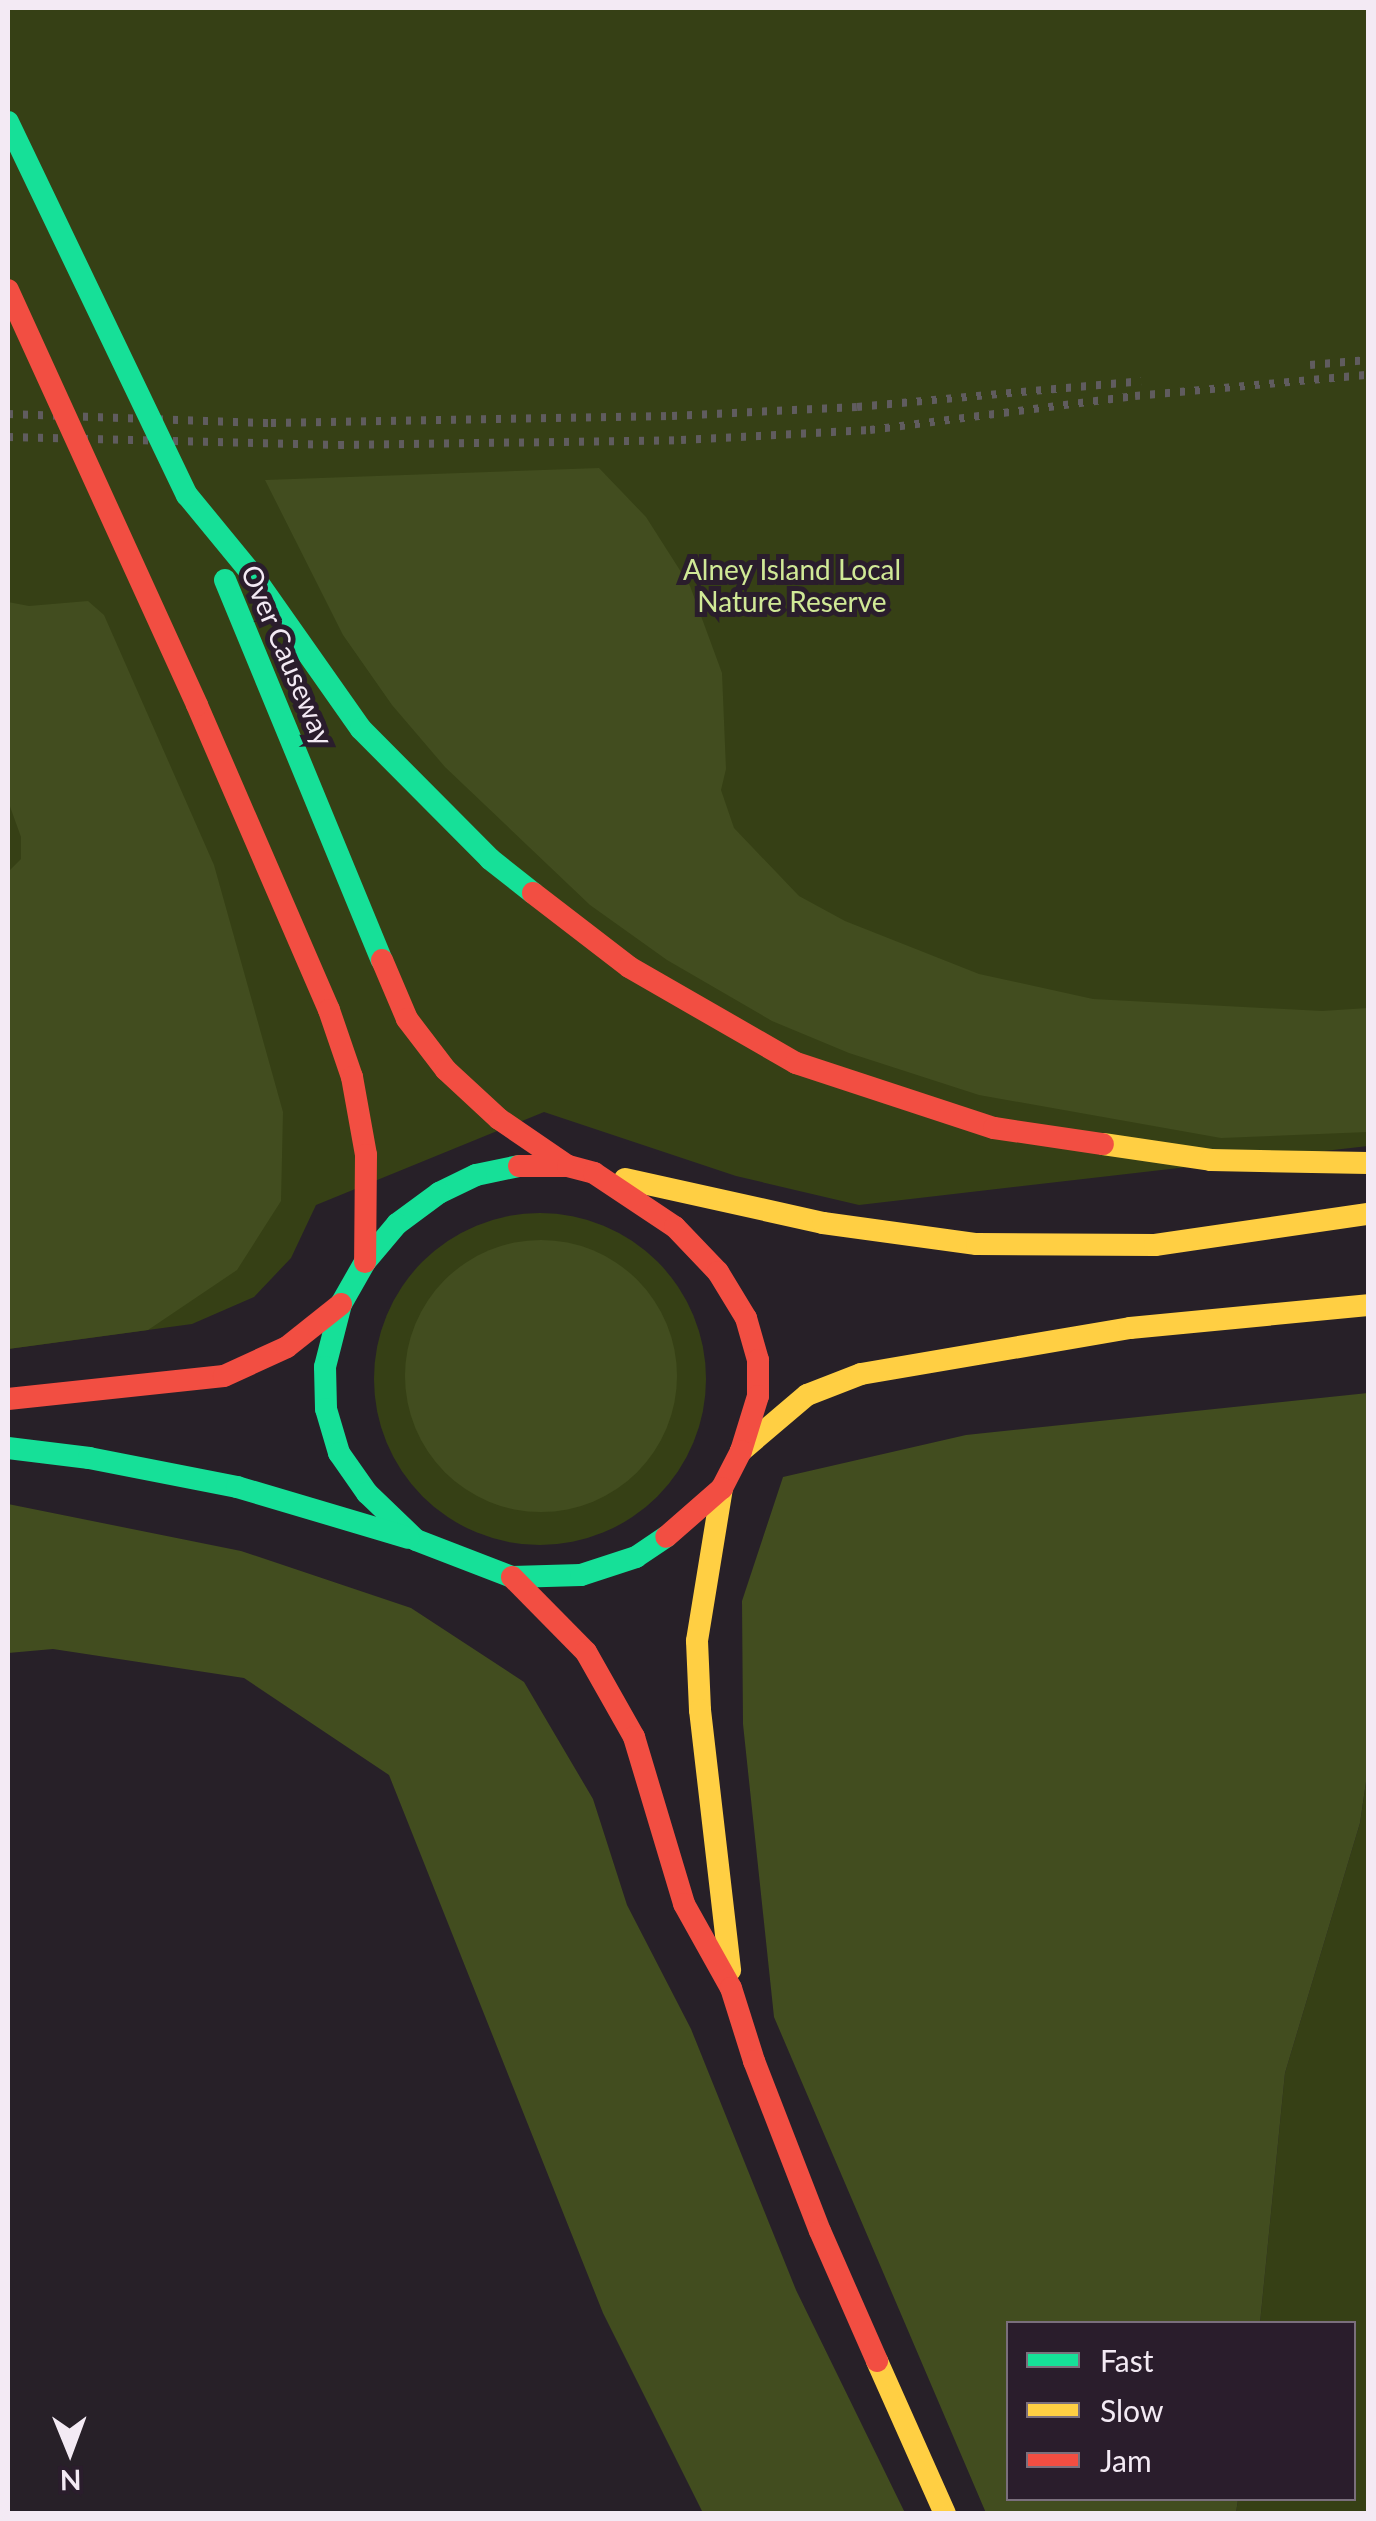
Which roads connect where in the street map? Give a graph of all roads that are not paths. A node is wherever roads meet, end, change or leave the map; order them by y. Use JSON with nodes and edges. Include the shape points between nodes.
{"nodes":[{"id":1,"x":8,"y":122,"type":"edge"},
{"id":2,"x":8,"y":290,"type":"edge"},
{"id":3,"x":187,"y":495,"type":"junction"},
{"id":4,"x":1368,"y":1163,"type":"edge"},
{"id":5,"x":568,"y":1166,"type":"junction"},
{"id":6,"x":594,"y":1172,"type":"junction"},
{"id":7,"x":1368,"y":1214,"type":"edge"},
{"id":8,"x":365,"y":1262,"type":"junction"},
{"id":9,"x":341,"y":1304,"type":"junction"},
{"id":10,"x":1368,"y":1304,"type":"edge"},
{"id":11,"x":8,"y":1399,"type":"edge"},
{"id":12,"x":8,"y":1448,"type":"edge"},
{"id":13,"x":741,"y":1451,"type":"junction"},
{"id":14,"x":722,"y":1488,"type":"junction"},
{"id":15,"x":416,"y":1540,"type":"junction"},
{"id":16,"x":512,"y":1577,"type":"junction"},
{"id":17,"x":732,"y":1988,"type":"junction"},
{"id":18,"x":944,"y":2514,"type":"edge"}],
"edges":[{"from":1,"to":3,"type":"main road","name":"Over Causeway","bridge":true},
{"from":2,"to":8,"type":"main road","bridge":true,"via":[[329,1010],[352,1077],[366,1155]]},
{"from":3,"to":4,"type":"main road","via":[[252,574],[361,729],[490,859],[629,967],[796,1063],[994,1128],[1211,1160]]},
{"from":3,"to":5,"type":"main road","name":"Over Causeway","via":[[407,1019],[446,1070],[499,1119]]},
{"from":5,"to":6,"type":"main road"},
{"from":5,"to":8,"type":"main road","via":[[476,1174],[397,1224]]},
{"from":6,"to":7,"type":"main road","via":[[824,1223],[977,1244],[1155,1245]]},
{"from":6,"to":13,"type":"main road","via":[[675,1228],[718,1272],[746,1318],[758,1360],[758,1396]]},
{"from":8,"to":9,"type":"main road"},
{"from":9,"to":11,"type":"main road","via":[[288,1348],[224,1376]]},
{"from":9,"to":15,"type":"main road","via":[[325,1367],[326,1409],[338,1453],[367,1493]]},
{"from":10,"to":13,"type":"main road","via":[[1130,1328],[877,1370],[807,1395]]},
{"from":12,"to":15,"type":"main road","via":[[237,1487]]},
{"from":13,"to":14,"type":"main road"},
{"from":14,"to":16,"type":"main road","via":[[684,1526],[636,1556],[580,1575]]},
{"from":14,"to":17,"type":"main road","via":[[697,1640]]},
{"from":15,"to":16,"type":"main road"},
{"from":16,"to":17,"type":"main road","via":[[567,1628],[604,1679],[634,1737],[684,1904]]},
{"from":17,"to":18,"type":"main road","via":[[806,2196]]}]}
